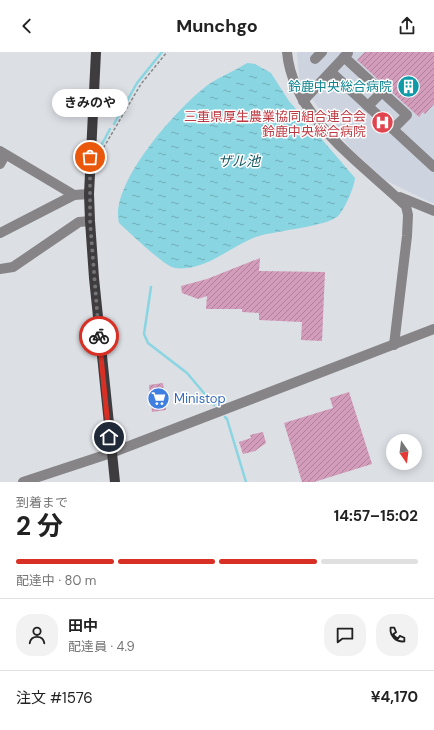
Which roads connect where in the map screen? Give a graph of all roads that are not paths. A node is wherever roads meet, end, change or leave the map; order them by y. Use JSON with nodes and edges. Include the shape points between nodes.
{"nodes":[{"id":1,"x":96,"y":52,"type":"edge"},
{"id":2,"x":287,"y":52,"type":"edge"},
{"id":3,"x":347,"y":54,"type":"edge"},
{"id":4,"x":331,"y":72,"type":"junction"},
{"id":5,"x":382,"y":92,"type":"junction"},
{"id":6,"x":303,"y":101,"type":"junction"},
{"id":7,"x":371,"y":112,"type":"junction"},
{"id":8,"x":393,"y":129,"type":"junction"},
{"id":9,"x":2,"y":157,"type":"edge"},
{"id":10,"x":434,"y":168,"type":"edge"},
{"id":11,"x":89,"y":194,"type":"junction"},
{"id":12,"x":74,"y":195,"type":"junction"},
{"id":13,"x":394,"y":195,"type":"junction"},
{"id":14,"x":434,"y":211,"type":"edge"},
{"id":15,"x":90,"y":221,"type":"junction"},
{"id":16,"x":0,"y":234,"type":"edge"},
{"id":17,"x":0,"y":269,"type":"edge"},
{"id":18,"x":434,"y":329,"type":"edge"},
{"id":19,"x":394,"y":345,"type":"junction"},
{"id":20,"x":111,"y":453,"type":"junction"},
{"id":21,"x":23,"y":482,"type":"edge"},
{"id":22,"x":115,"y":482,"type":"edge"}],
"edges":[{"from":1,"to":11,"type":"main road"},
{"from":2,"to":6,"type":"street","via":[[291,74]]},
{"from":3,"to":4,"type":"street"},
{"from":3,"to":5,"type":"street"},
{"from":4,"to":6,"type":"street"},
{"from":4,"to":7,"type":"street"},
{"from":5,"to":7,"type":"street"},
{"from":5,"to":8,"type":"street","via":[[407,115]]},
{"from":6,"to":13,"type":"street","via":[[341,148]]},
{"from":7,"to":8,"type":"street"},
{"from":8,"to":10,"type":"street"},
{"from":9,"to":12,"type":"street"},
{"from":11,"to":12,"type":"street"},
{"from":11,"to":15,"type":"main road"},
{"from":12,"to":16,"type":"street"},
{"from":13,"to":14,"type":"street"},
{"from":13,"to":19,"type":"street","via":[[406,206],[408,215]]},
{"from":15,"to":17,"type":"street","via":[[79,222],[13,267]]},
{"from":15,"to":20,"type":"main road"},
{"from":18,"to":19,"type":"street"},
{"from":19,"to":20,"type":"street"},
{"from":20,"to":21,"type":"street"},
{"from":20,"to":22,"type":"main road"}]}
